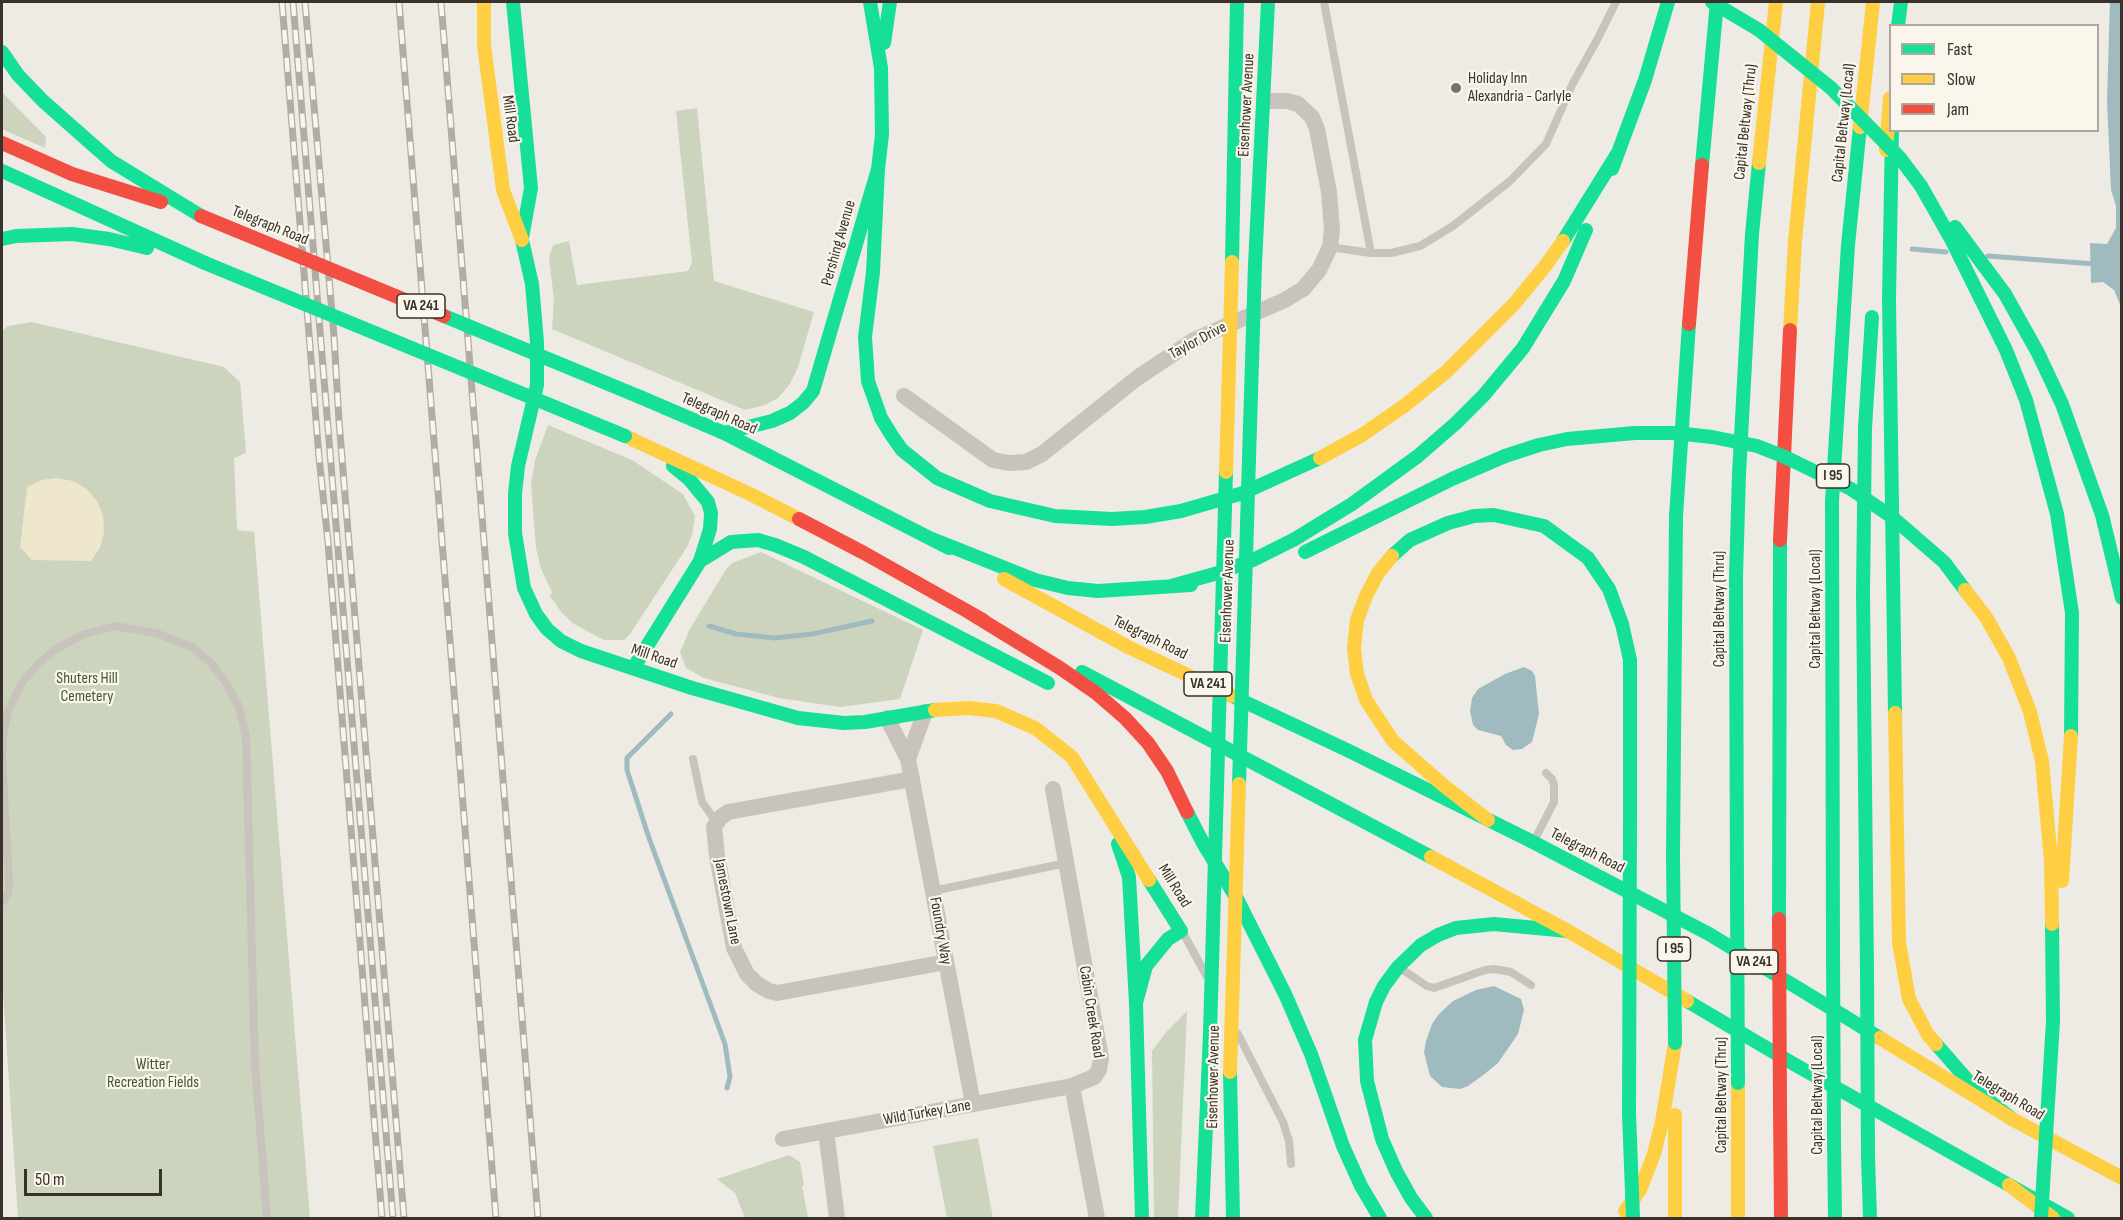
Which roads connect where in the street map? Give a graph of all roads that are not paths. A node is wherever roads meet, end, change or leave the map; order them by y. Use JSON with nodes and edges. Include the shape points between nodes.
{"nodes":[{"id":1,"x":484,"y":2,"type":"edge"},
{"id":2,"x":513,"y":2,"type":"edge"},
{"id":3,"x":870,"y":2,"type":"edge"},
{"id":4,"x":890,"y":2,"type":"edge"},
{"id":5,"x":1237,"y":2,"type":"edge"},
{"id":6,"x":1268,"y":2,"type":"edge"},
{"id":7,"x":1616,"y":2,"type":"edge"},
{"id":8,"x":1668,"y":2,"type":"edge"},
{"id":9,"x":1714,"y":2,"type":"edge"},
{"id":10,"x":1776,"y":2,"type":"edge"},
{"id":11,"x":1818,"y":2,"type":"edge"},
{"id":12,"x":1873,"y":2,"type":"edge"},
{"id":13,"x":1901,"y":2,"type":"edge"},
{"id":14,"x":1325,"y":4,"type":"edge"},
{"id":15,"x":1898,"y":24,"type":"edge"},
{"id":16,"x":2,"y":52,"type":"edge"},
{"id":17,"x":881,"y":68,"type":"junction"},
{"id":18,"x":1264,"y":101,"type":"junction"},
{"id":19,"x":1889,"y":110,"type":"edge"},
{"id":20,"x":1892,"y":132,"type":"edge"},
{"id":21,"x":2,"y":143,"type":"edge"},
{"id":22,"x":1619,"y":151,"type":"junction"},
{"id":23,"x":878,"y":169,"type":"junction"},
{"id":24,"x":2,"y":171,"type":"edge"},
{"id":25,"x":1921,"y":186,"type":"junction"},
{"id":26,"x":201,"y":216,"type":"junction"},
{"id":27,"x":522,"y":238,"type":"junction"},
{"id":28,"x":2,"y":239,"type":"edge"},
{"id":29,"x":1330,"y":247,"type":"junction"},
{"id":30,"x":1371,"y":253,"type":"junction"},
{"id":31,"x":205,"y":262,"type":"junction"},
{"id":32,"x":1876,"y":264,"type":"dead end"},
{"id":33,"x":1873,"y":300,"type":"dead end"},
{"id":34,"x":904,"y":396,"type":"dead end"},
{"id":35,"x":724,"y":433,"type":"junction"},
{"id":36,"x":652,"y":448,"type":"junction"},
{"id":37,"x":769,"y":529,"type":"dead end"},
{"id":38,"x":794,"y":533,"type":"dead end"},
{"id":39,"x":932,"y":539,"type":"junction"},
{"id":40,"x":864,"y":553,"type":"junction"},
{"id":41,"x":1295,"y":557,"type":"dead end"},
{"id":42,"x":700,"y":561,"type":"junction"},
{"id":43,"x":1264,"y":570,"type":"dead end"},
{"id":44,"x":1170,"y":586,"type":"junction"},
{"id":45,"x":2121,"y":598,"type":"edge"},
{"id":46,"x":967,"y":611,"type":"junction"},
{"id":47,"x":634,"y":667,"type":"junction"},
{"id":48,"x":1056,"y":688,"type":"dead end"},
{"id":49,"x":925,"y":712,"type":"junction"},
{"id":50,"x":887,"y":718,"type":"junction"},
{"id":51,"x":2,"y":756,"type":"edge"},
{"id":52,"x":693,"y":759,"type":"dead end"},
{"id":53,"x":908,"y":759,"type":"junction"},
{"id":54,"x":1147,"y":767,"type":"dead end"},
{"id":55,"x":1546,"y":773,"type":"dead end"},
{"id":56,"x":912,"y":778,"type":"junction"},
{"id":57,"x":1053,"y":789,"type":"dead end"},
{"id":58,"x":1109,"y":814,"type":"junction"},
{"id":59,"x":1488,"y":820,"type":"junction"},
{"id":60,"x":717,"y":823,"type":"junction"},
{"id":61,"x":1533,"y":842,"type":"junction"},
{"id":62,"x":1203,"y":843,"type":"junction"},
{"id":63,"x":1066,"y":863,"type":"junction"},
{"id":64,"x":933,"y":891,"type":"junction"},
{"id":65,"x":2,"y":902,"type":"edge"},
{"id":66,"x":1181,"y":931,"type":"junction"},
{"id":67,"x":1568,"y":931,"type":"junction"},
{"id":68,"x":946,"y":962,"type":"junction"},
{"id":69,"x":1398,"y":967,"type":"junction"},
{"id":70,"x":1531,"y":985,"type":"dead end"},
{"id":71,"x":1136,"y":1003,"type":"junction"},
{"id":72,"x":2053,"y":1021,"type":"junction"},
{"id":73,"x":1675,"y":1043,"type":"junction"},
{"id":74,"x":1072,"y":1086,"type":"junction"},
{"id":75,"x":973,"y":1104,"type":"junction"},
{"id":76,"x":2012,"y":1119,"type":"junction"},
{"id":77,"x":826,"y":1131,"type":"junction"},
{"id":78,"x":783,"y":1139,"type":"dead end"},
{"id":79,"x":1291,"y":1164,"type":"dead end"},
{"id":80,"x":2121,"y":1178,"type":"edge"},
{"id":81,"x":2008,"y":1185,"type":"junction"},
{"id":82,"x":267,"y":1218,"type":"edge"},
{"id":83,"x":837,"y":1218,"type":"edge"},
{"id":84,"x":1096,"y":1218,"type":"edge"},
{"id":85,"x":1142,"y":1218,"type":"edge"},
{"id":86,"x":1202,"y":1218,"type":"edge"},
{"id":87,"x":1233,"y":1218,"type":"edge"},
{"id":88,"x":1380,"y":1218,"type":"edge"},
{"id":89,"x":1426,"y":1218,"type":"edge"},
{"id":90,"x":1618,"y":1218,"type":"edge"},
{"id":91,"x":1633,"y":1218,"type":"edge"},
{"id":92,"x":1675,"y":1218,"type":"edge"},
{"id":93,"x":1738,"y":1218,"type":"edge"},
{"id":94,"x":1780,"y":1218,"type":"edge"},
{"id":95,"x":1835,"y":1218,"type":"edge"},
{"id":96,"x":1870,"y":1218,"type":"edge"},
{"id":97,"x":2041,"y":1218,"type":"edge"},
{"id":98,"x":2053,"y":1218,"type":"edge"},
{"id":99,"x":2068,"y":1218,"type":"edge"}],
"edges":[{"from":1,"to":27,"type":"main road","name":"Mill Road","via":[[484,45],[503,190]]},
{"from":2,"to":27,"type":"main road","name":"Mill Road","via":[[531,188]]},
{"from":3,"to":17,"type":"main road","name":"Pershing Avenue"},
{"from":4,"to":17,"type":"main road"},
{"from":5,"to":86,"type":"main road","name":"Eisenhower Avenue","bridge":true},
{"from":6,"to":18,"type":"main road","name":"Eisenhower Avenue"},
{"from":7,"to":30,"type":"lane","via":[[1546,144],[1509,181],[1453,226],[1420,246]]},
{"from":8,"to":22,"type":"main road"},
{"from":9,"to":25,"type":"main road","bridge":true,"via":[[1759,30],[1831,88]]},
{"from":9,"to":73,"type":"main road","number":"I 95","bridge":true,"via":[[1676,516]]},
{"from":10,"to":93,"type":"main road","name":"Capital Beltway (Thru)","bridge":true,"via":[[1752,234],[1739,474]]},
{"from":11,"to":94,"type":"main road","bridge":true,"via":[[1795,241],[1780,522]]},
{"from":12,"to":95,"type":"main road","name":"Capital Beltway (Local)","number":"I 95","bridge":true,"via":[[1848,245],[1832,501]]},
{"from":13,"to":15,"type":"main road"},
{"from":14,"to":30,"type":"lane"},
{"from":16,"to":26,"type":"main road","via":[[18,75],[89,143],[111,161]]},
{"from":17,"to":23,"type":"main road","name":"Pershing Avenue"},
{"from":18,"to":29,"type":"street","name":"Taylor Drive","via":[[1298,104],[1315,123],[1332,214]]},
{"from":18,"to":87,"type":"main road","name":"Eisenhower Avenue","bridge":true,"via":[[1255,264],[1230,1072]]},
{"from":19,"to":32,"type":"main road"},
{"from":20,"to":76,"type":"main road","via":[[1890,449],[1899,943],[1909,999],[1928,1035],[1977,1090]]},
{"from":21,"to":26,"type":"main road","via":[[72,174]]},
{"from":22,"to":23,"type":"main road","via":[[1546,265],[1514,304],[1446,372],[1404,406],[1319,459],[1243,493],[1181,511],[1112,519],[1055,516],[990,501],[937,478],[902,450],[892,436],[874,399],[865,358]]},
{"from":22,"to":44,"type":"main road","via":[[1583,239],[1547,312],[1510,364],[1456,423],[1352,504],[1294,539],[1253,560]]},
{"from":23,"to":35,"type":"main road","name":"Pershing Avenue","via":[[813,391],[790,413],[772,422]]},
{"from":24,"to":31,"type":"main road"},
{"from":25,"to":45,"type":"main road","via":[[2005,294],[2038,353],[2062,404],[2098,504]]},
{"from":25,"to":72,"type":"main road","bridge":true,"via":[[1980,293],[2026,400],[2057,513],[2066,565],[2072,613],[2072,720]]},
{"from":26,"to":35,"type":"main road","name":"Telegraph Road","number":"VA 241","bridge":true},
{"from":27,"to":47,"type":"main road","name":"Mill Road","via":[[532,284],[537,342],[537,385],[515,494],[515,533],[524,588],[536,614],[561,641]]},
{"from":28,"to":31,"type":"main road","via":[[72,234]]},
{"from":29,"to":30,"type":"lane"},
{"from":29,"to":34,"type":"street","name":"Taylor Drive","via":[[1319,270],[1303,289],[1194,340],[1026,462],[993,459]]},
{"from":31,"to":36,"type":"main road","number":"VA 241","bridge":true},
{"from":33,"to":96,"type":"main road","bridge":true,"via":[[1865,428],[1863,593]]},
{"from":35,"to":39,"type":"main road","name":"Telegraph Road","number":"VA 241"},
{"from":36,"to":40,"type":"main road","number":"VA 241"},
{"from":36,"to":42,"type":"main road","via":[[689,479],[708,502],[710,529]]},
{"from":37,"to":42,"type":"main road","via":[[730,534]]},
{"from":38,"to":40,"type":"main road"},
{"from":39,"to":44,"type":"main road","via":[[1035,580],[1068,588],[1098,591]]},
{"from":39,"to":59,"type":"main road","name":"Telegraph Road","number":"VA 241","via":[[1128,647]]},
{"from":40,"to":46,"type":"main road","number":"VA 241"},
{"from":41,"to":72,"type":"main road","bridge":true,"via":[[1452,479],[1506,456],[1567,440],[1676,433],[1740,442],[1785,457],[1862,495],[1918,537],[1972,596],[2009,658],[2030,712],[2042,761],[2051,861]]},
{"from":42,"to":47,"type":"main road"},
{"from":42,"to":48,"type":"main road","via":[[731,542],[758,540],[775,545]]},
{"from":43,"to":44,"type":"main road","via":[[1209,584]]},
{"from":46,"to":62,"type":"main road","via":[[1060,668],[1125,718],[1167,771]]},
{"from":46,"to":67,"type":"main road","number":"VA 241"},
{"from":47,"to":50,"type":"main road","name":"Mill Road","via":[[798,718],[844,723]]},
{"from":49,"to":50,"type":"main road","name":"Mill Road"},
{"from":49,"to":53,"type":"street"},
{"from":49,"to":58,"type":"main road","name":"Mill Road","via":[[969,708],[996,711],[1035,728],[1071,757]]},
{"from":50,"to":53,"type":"street","name":"Foundry Way"},
{"from":51,"to":65,"type":"lane","via":[[9,885]]},
{"from":51,"to":82,"type":"lane","via":[[8,711],[22,683],[37,665],[82,634],[115,626],[156,633],[192,647],[226,682],[239,707],[246,736],[255,1064]]},
{"from":52,"to":60,"type":"lane","via":[[702,802]]},
{"from":53,"to":56,"type":"street","name":"Foundry Way"},
{"from":54,"to":62,"type":"main road"},
{"from":55,"to":61,"type":"lane","via":[[1554,785],[1554,802]]},
{"from":56,"to":60,"type":"street","via":[[728,812]]},
{"from":56,"to":64,"type":"street","name":"Foundry Way"},
{"from":57,"to":63,"type":"street","name":"Cabin Creek Road"},
{"from":58,"to":66,"type":"main road","name":"Mill Road"},
{"from":58,"to":71,"type":"main road","name":"Mill Road","via":[[1129,877]]},
{"from":59,"to":61,"type":"main road","name":"Telegraph Road","number":"VA 241"},
{"from":59,"to":91,"type":"main road","bridge":true,"via":[[1393,741],[1378,722],[1357,674],[1354,648],[1357,620],[1366,596],[1394,554],[1410,540],[1438,527],[1474,516],[1494,515],[1544,526],[1588,558],[1609,589],[1630,660],[1629,1114]]},
{"from":60,"to":68,"type":"street","name":"Jamestown Lane","via":[[714,837],[734,948],[757,984],[777,993]]},
{"from":61,"to":76,"type":"main road","name":"Telegraph Road","number":"VA 241","via":[[1709,934]]},
{"from":62,"to":88,"type":"main road","via":[[1237,899],[1285,994],[1343,1146]]},
{"from":63,"to":64,"type":"lane"},
{"from":63,"to":74,"type":"street","name":"Cabin Creek Road","via":[[1101,1058],[1094,1077]]},
{"from":64,"to":68,"type":"street","name":"Foundry Way"},
{"from":66,"to":71,"type":"main road","name":"Mill Road","via":[[1168,939],[1146,966]]},
{"from":66,"to":79,"type":"lane","via":[[1283,1122]]},
{"from":67,"to":69,"type":"main road","via":[[1494,924],[1456,928],[1421,945]]},
{"from":67,"to":81,"type":"main road","number":"VA 241"},
{"from":68,"to":75,"type":"street","name":"Foundry Way"},
{"from":69,"to":70,"type":"lane","via":[[1434,988],[1494,969],[1511,972]]},
{"from":69,"to":89,"type":"main road","via":[[1384,986],[1370,1019],[1365,1040],[1367,1081],[1392,1160]]},
{"from":71,"to":85,"type":"main road","name":"Mill Road"},
{"from":72,"to":97,"type":"main road","bridge":true},
{"from":73,"to":90,"type":"main road","via":[[1653,1154],[1640,1190]]},
{"from":73,"to":92,"type":"main road","number":"I 95"},
{"from":74,"to":75,"type":"street","name":"Wild Turkey Lane"},
{"from":74,"to":84,"type":"street"},
{"from":75,"to":77,"type":"street","name":"Wild Turkey Lane"},
{"from":76,"to":80,"type":"main road","name":"Telegraph Road","number":"VA 241"},
{"from":77,"to":78,"type":"street","name":"Wild Turkey Lane"},
{"from":77,"to":83,"type":"street"},
{"from":81,"to":98,"type":"main road"},
{"from":81,"to":99,"type":"main road","number":"VA 241"}]}
